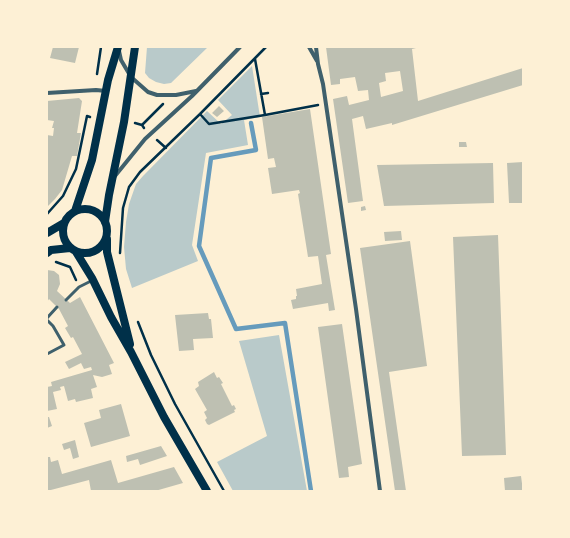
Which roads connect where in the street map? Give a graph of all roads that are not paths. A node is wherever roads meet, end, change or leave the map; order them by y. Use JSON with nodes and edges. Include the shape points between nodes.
{"nodes":[{"id":1,"x":118,"y":47,"type":"edge"},
{"id":2,"x":135,"y":47,"type":"edge"},
{"id":3,"x":240,"y":47,"type":"edge"},
{"id":4,"x":308,"y":47,"type":"edge"},
{"id":5,"x":316,"y":47,"type":"edge"},
{"id":6,"x":318,"y":64,"type":"junction"},
{"id":7,"x":131,"y":77,"type":"junction"},
{"id":8,"x":197,"y":91,"type":"junction"},
{"id":9,"x":106,"y":92,"type":"junction"},
{"id":10,"x":47,"y":93,"type":"edge"},
{"id":11,"x":112,"y":180,"type":"junction"},
{"id":12,"x":75,"y":211,"type":"junction"},
{"id":13,"x":105,"y":222,"type":"junction"},
{"id":14,"x":64,"y":223,"type":"junction"},
{"id":15,"x":47,"y":233,"type":"edge"},
{"id":16,"x":107,"y":236,"type":"junction"},
{"id":17,"x":73,"y":250,"type":"junction"},
{"id":18,"x":47,"y":253,"type":"edge"},
{"id":19,"x":93,"y":280,"type":"junction"},
{"id":20,"x":66,"y":300,"type":"dead end"},
{"id":21,"x":57,"y":307,"type":"dead end"},
{"id":22,"x":47,"y":319,"type":"edge"},
{"id":23,"x":131,"y":352,"type":"junction"},
{"id":24,"x":47,"y":354,"type":"edge"},
{"id":25,"x":207,"y":491,"type":"edge"},
{"id":26,"x":380,"y":491,"type":"edge"}],
"edges":[{"from":1,"to":7,"type":"street","via":[[121,60]]},
{"from":1,"to":9,"type":"main road"},
{"from":2,"to":7,"type":"main road"},
{"from":3,"to":8,"type":"street"},
{"from":4,"to":6,"type":"street"},
{"from":5,"to":6,"type":"street"},
{"from":6,"to":26,"type":"street","via":[[356,308]]},
{"from":7,"to":8,"type":"street","via":[[142,88],[157,95]]},
{"from":7,"to":11,"type":"main road"},
{"from":8,"to":11,"type":"street","via":[[145,139]]},
{"from":9,"to":10,"type":"street","via":[[96,90]]},
{"from":9,"to":12,"type":"main road","via":[[92,160]]},
{"from":11,"to":13,"type":"main road"},
{"from":12,"to":13,"type":"main road","via":[[92,210]]},
{"from":12,"to":14,"type":"main road"},
{"from":13,"to":16,"type":"main road"},
{"from":14,"to":15,"type":"main road"},
{"from":14,"to":17,"type":"main road","via":[[63,237],[65,243]]},
{"from":16,"to":17,"type":"main road","via":[[104,243],[92,252],[84,254]]},
{"from":16,"to":23,"type":"main road","via":[[107,252]]},
{"from":17,"to":18,"type":"main road","via":[[51,250]]},
{"from":17,"to":19,"type":"main road"},
{"from":19,"to":20,"type":"lane","via":[[79,287]]},
{"from":19,"to":23,"type":"main road"},
{"from":21,"to":22,"type":"lane"},
{"from":22,"to":24,"type":"lane","via":[[64,346]]},
{"from":23,"to":25,"type":"main road","via":[[164,417]]}]}
